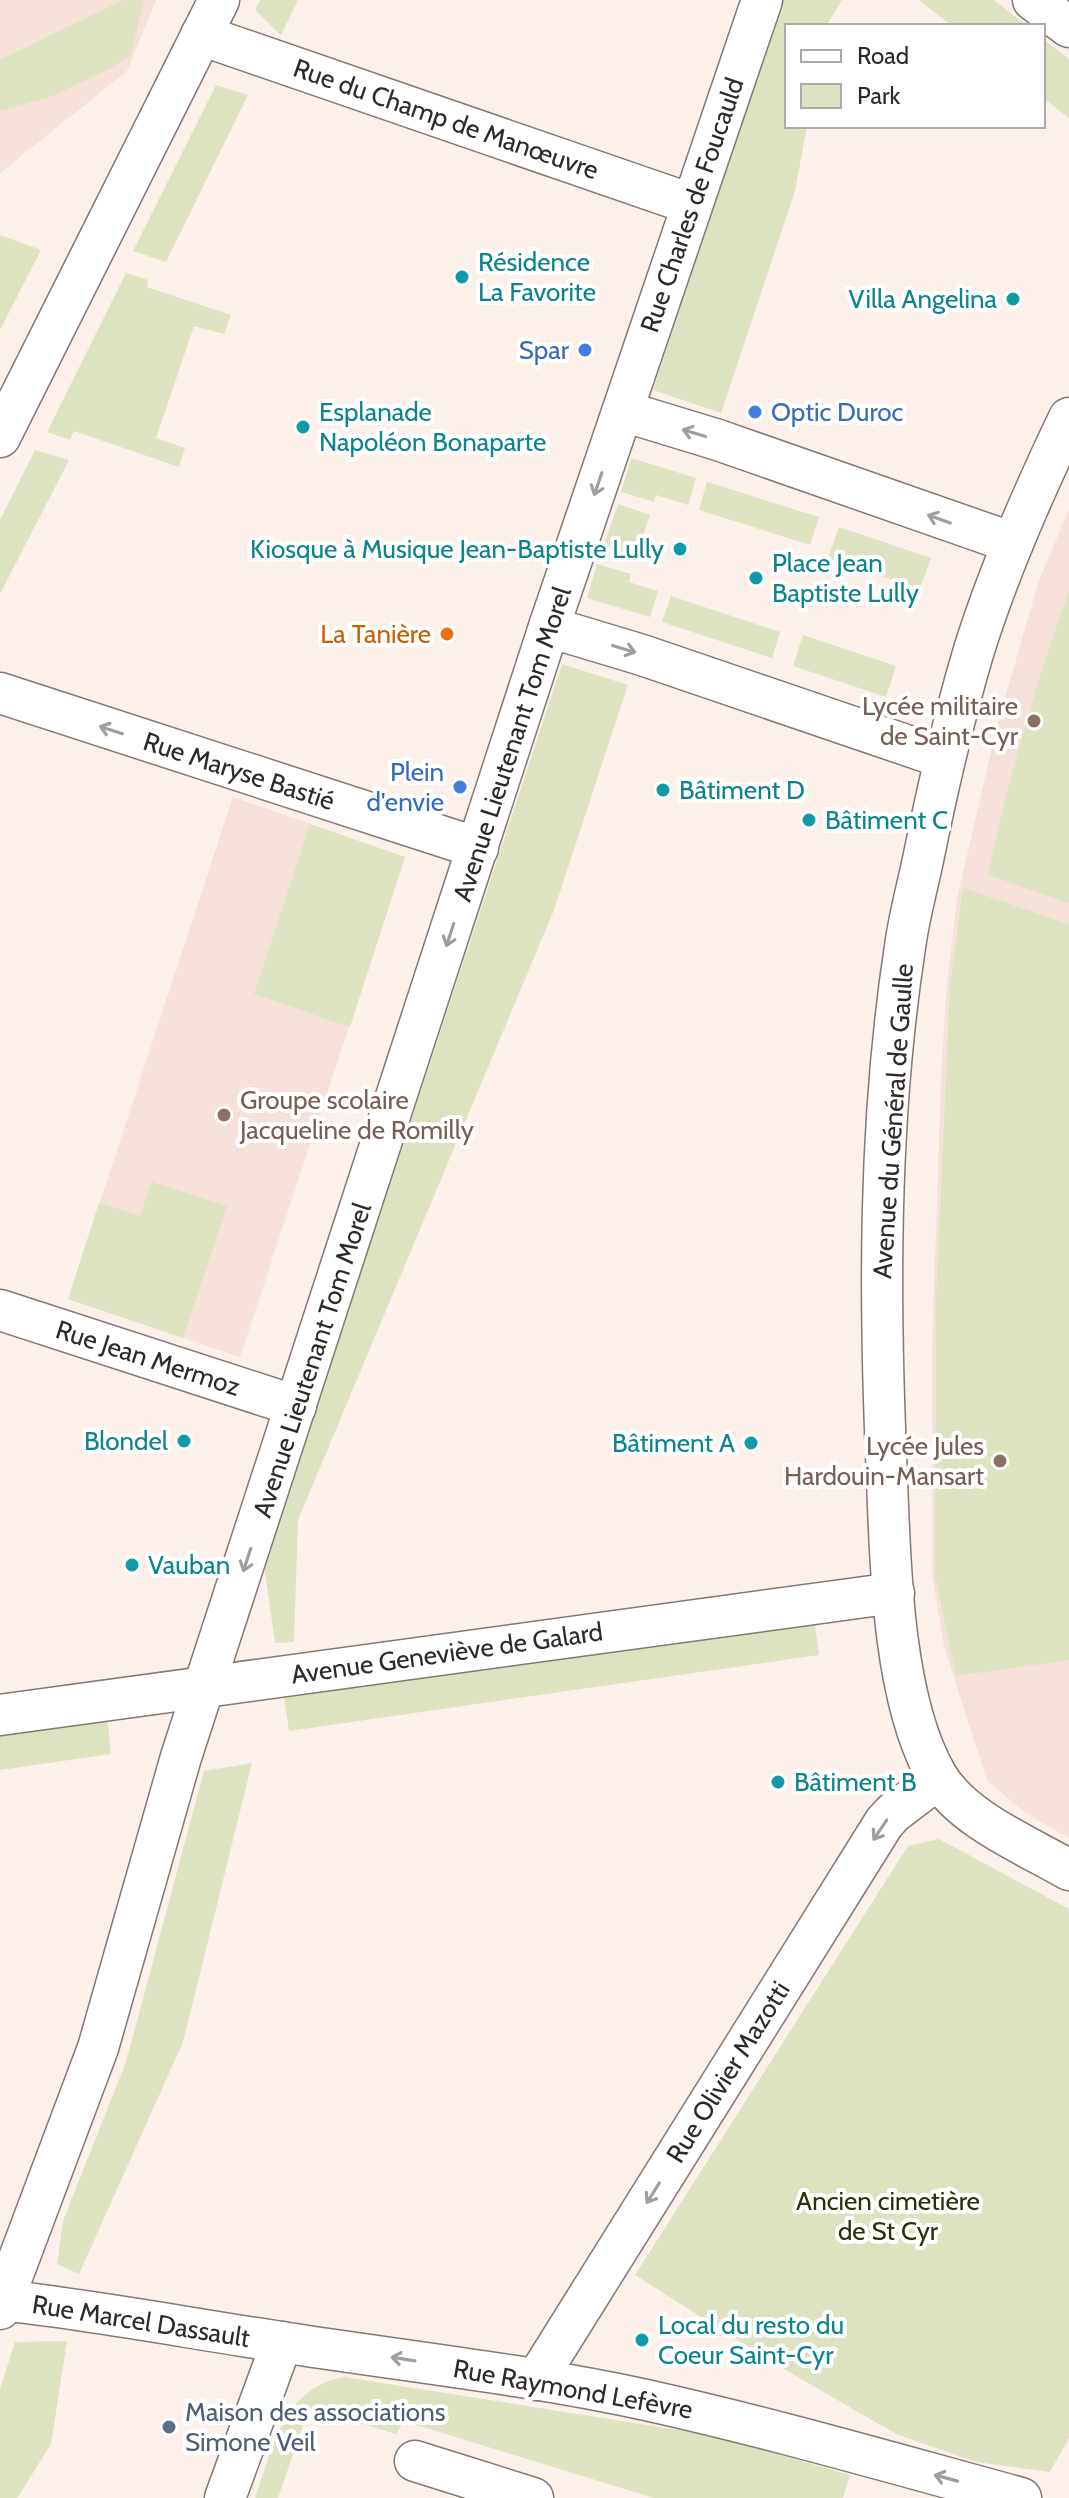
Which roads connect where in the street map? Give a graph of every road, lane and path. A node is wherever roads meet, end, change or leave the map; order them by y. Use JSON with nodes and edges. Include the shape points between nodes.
{"nodes":[{"id":1,"x":219,"y":0,"type":"edge"},
{"id":2,"x":762,"y":0,"type":"edge"},
{"id":3,"x":1033,"y":0,"type":"edge"},
{"id":4,"x":1069,"y":27,"type":"edge"},
{"id":5,"x":201,"y":35,"type":"junction"},
{"id":6,"x":691,"y":204,"type":"junction"},
{"id":7,"x":623,"y":411,"type":"junction"},
{"id":8,"x":1069,"y":418,"type":"edge"},
{"id":9,"x":0,"y":437,"type":"edge"},
{"id":10,"x":1013,"y":543,"type":"junction"},
{"id":11,"x":549,"y":627,"type":"junction"},
{"id":12,"x":0,"y":693,"type":"edge"},
{"id":13,"x":944,"y":758,"type":"junction"},
{"id":14,"x":478,"y":848,"type":"junction"},
{"id":15,"x":0,"y":1310,"type":"edge"},
{"id":16,"x":296,"y":1406,"type":"junction"},
{"id":17,"x":894,"y":1593,"type":"junction"},
{"id":18,"x":206,"y":1686,"type":"junction"},
{"id":19,"x":0,"y":1715,"type":"edge"},
{"id":20,"x":938,"y":1779,"type":"junction"},
{"id":21,"x":1069,"y":1870,"type":"edge"},
{"id":22,"x":1,"y":2303,"type":"edge"},
{"id":23,"x":282,"y":2342,"type":"junction"},
{"id":24,"x":536,"y":2380,"type":"junction"},
{"id":25,"x":415,"y":2461,"type":"dead end"},
{"id":26,"x":225,"y":2498,"type":"edge"},
{"id":27,"x":533,"y":2498,"type":"edge"},
{"id":28,"x":1021,"y":2498,"type":"edge"}],
"edges":[{"from":1,"to":5,"type":"street"},
{"from":2,"to":6,"type":"street","name":"Rue Charles de Foucauld"},
{"from":3,"to":4,"type":"street"},
{"from":5,"to":6,"type":"street","name":"Rue du Champ de Manœuvre"},
{"from":5,"to":9,"type":"street"},
{"from":6,"to":7,"type":"street","name":"Rue Charles de Foucauld"},
{"from":10,"to":7,"type":"street","one_way":true},
{"from":7,"to":11,"type":"street","name":"Avenue Lieutenant Tom Morel","one_way":true},
{"from":8,"to":10,"type":"street","name":"Avenue du Général de Gaulle"},
{"from":10,"to":13,"type":"street","name":"Avenue du Général de Gaulle","via":[[975,647]]},
{"from":11,"to":13,"type":"street","one_way":true},
{"from":11,"to":14,"type":"street","name":"Avenue Lieutenant Tom Morel"},
{"from":14,"to":12,"type":"street","name":"Rue Maryse Bastié","one_way":true},
{"from":13,"to":17,"type":"street","name":"Avenue du Général de Gaulle","via":[[905,946],[881,1227]]},
{"from":14,"to":16,"type":"street","name":"Avenue Lieutenant Tom Morel","one_way":true},
{"from":15,"to":16,"type":"street","name":"Rue Jean Mermoz"},
{"from":16,"to":18,"type":"street","name":"Avenue Lieutenant Tom Morel","one_way":true},
{"from":17,"to":18,"type":"street","name":"Avenue Geneviève de Galard"},
{"from":17,"to":20,"type":"street","name":"Avenue du Général de Gaulle","via":[[908,1697],[918,1738]]},
{"from":18,"to":19,"type":"street","name":"Avenue Geneviève de Galard"},
{"from":18,"to":22,"type":"street","name":"Avenue Lieutenant Tom Morel","via":[[98,2048]]},
{"from":20,"to":21,"type":"street","name":"Avenue du Général de Gaulle","via":[[962,1808]]},
{"from":20,"to":24,"type":"street","name":"Rue Olivier Mazotti","one_way":true,"via":[[884,1823]]},
{"from":22,"to":23,"type":"street","name":"Rue Marcel Dassault","via":[[77,2308]]},
{"from":24,"to":23,"type":"street","name":"Rue Raymond Lefèvre","one_way":true},
{"from":23,"to":26,"type":"street"},
{"from":28,"to":24,"type":"street","name":"Rue Raymond Lefèvre","one_way":true,"via":[[729,2419]]},
{"from":25,"to":27,"type":"street"}]}
